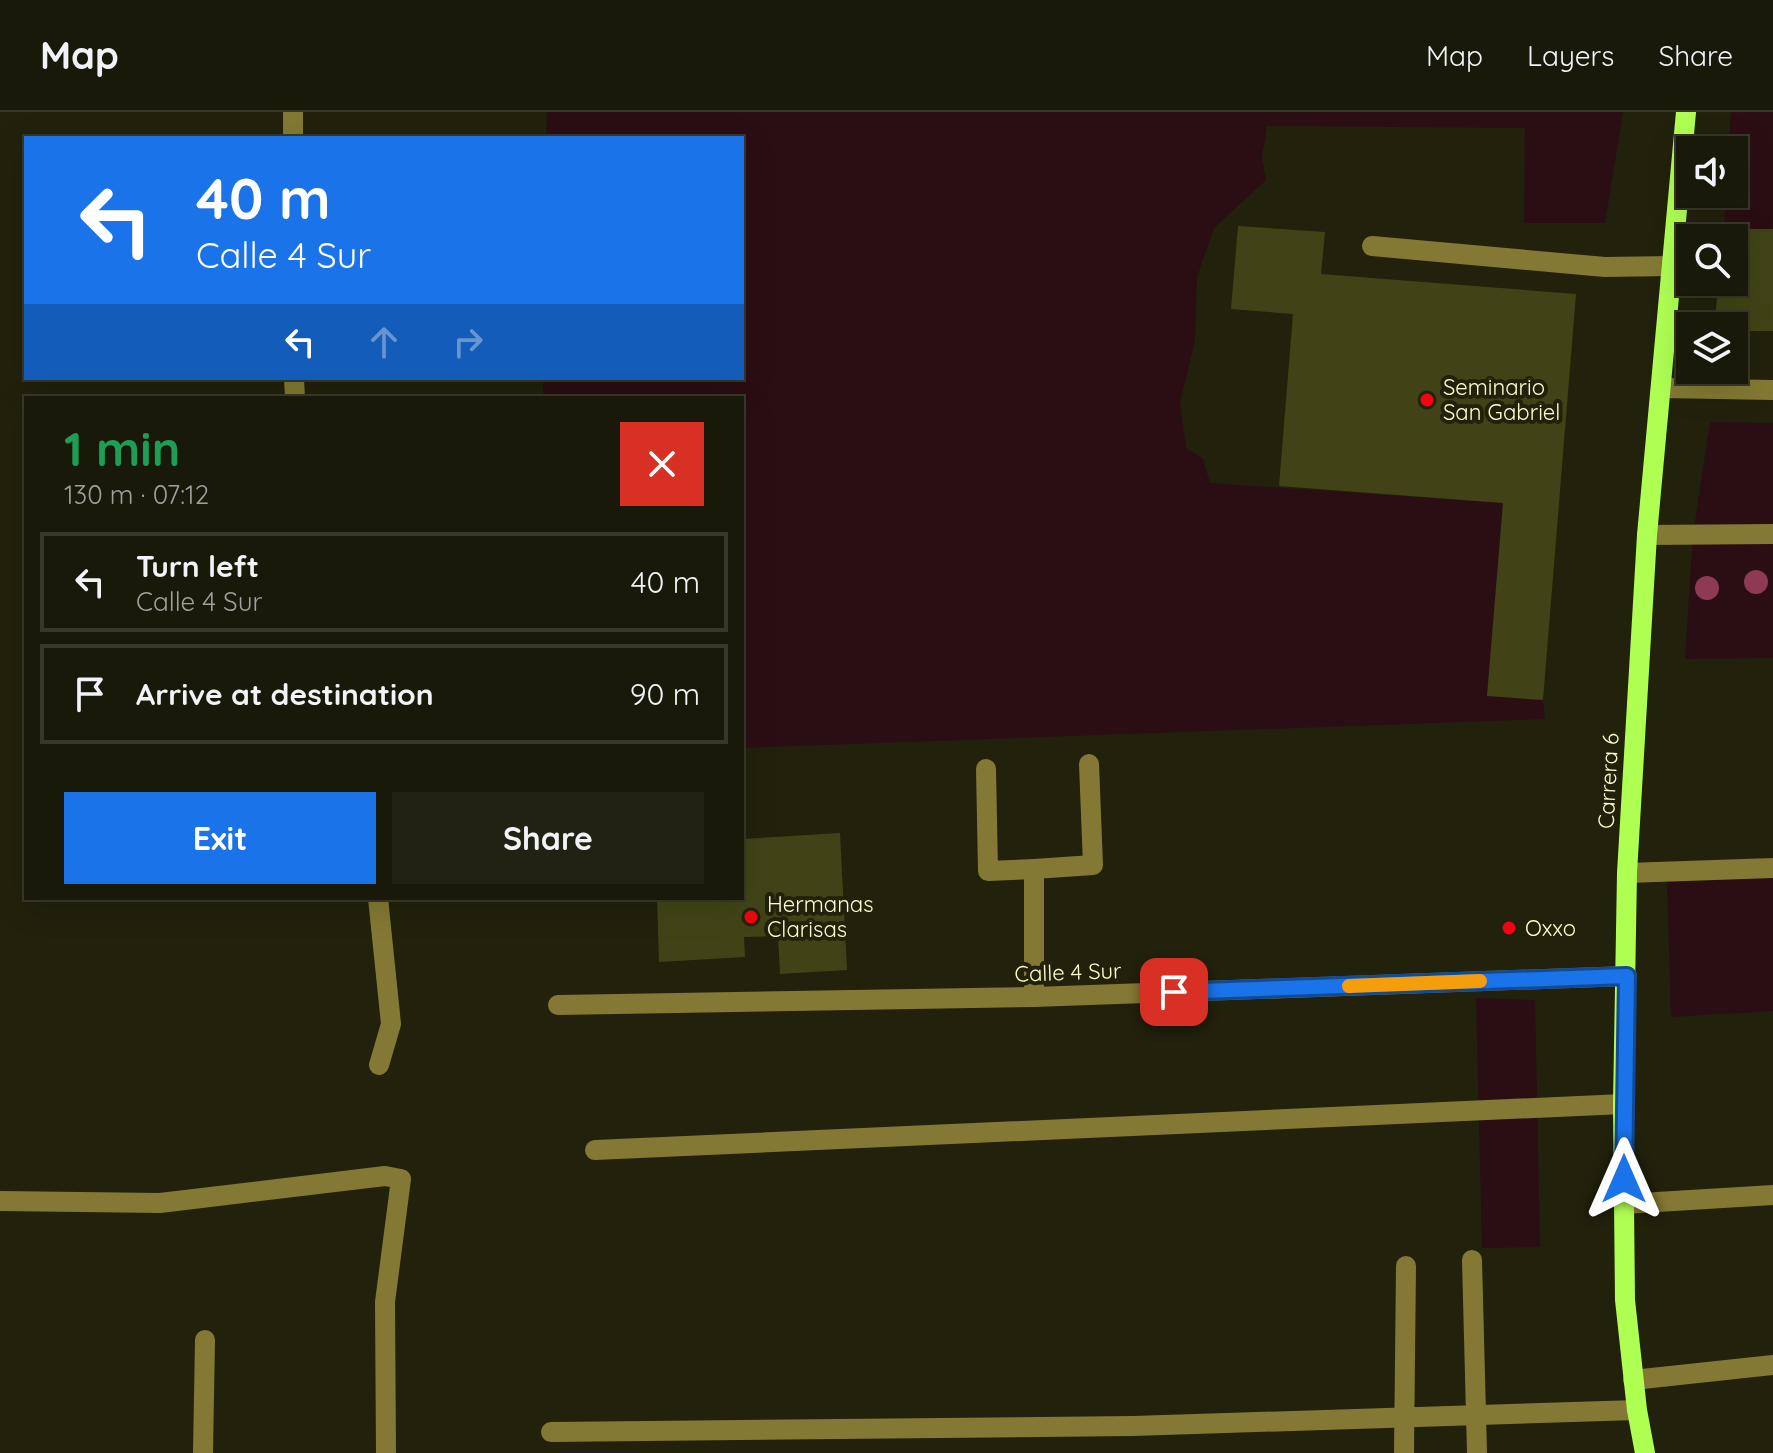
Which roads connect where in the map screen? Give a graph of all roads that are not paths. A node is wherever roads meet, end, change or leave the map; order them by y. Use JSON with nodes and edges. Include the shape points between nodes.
{"nodes":[{"id":1,"x":293,"y":112,"type":"edge"},
{"id":2,"x":1686,"y":112,"type":"edge"},
{"id":3,"x":293,"y":136,"type":"edge"},
{"id":4,"x":1372,"y":246,"type":"dead end"},
{"id":5,"x":1672,"y":266,"type":"junction"},
{"id":6,"x":1662,"y":388,"type":"junction"},
{"id":7,"x":1773,"y":390,"type":"edge"},
{"id":8,"x":1773,"y":534,"type":"edge"},
{"id":9,"x":1647,"y":535,"type":"junction"},
{"id":10,"x":1089,"y":764,"type":"dead end"},
{"id":11,"x":986,"y":769,"type":"dead end"},
{"id":12,"x":1773,"y":868,"type":"edge"},
{"id":13,"x":1034,"y":869,"type":"junction"},
{"id":14,"x":1627,"y":873,"type":"junction"},
{"id":15,"x":378,"y":900,"type":"edge"},
{"id":16,"x":1627,"y":976,"type":"junction"},
{"id":17,"x":1034,"y":997,"type":"junction"},
{"id":18,"x":558,"y":1005,"type":"dead end"},
{"id":19,"x":379,"y":1065,"type":"dead end"},
{"id":20,"x":1623,"y":1104,"type":"junction"},
{"id":21,"x":595,"y":1150,"type":"dead end"},
{"id":22,"x":1773,"y":1195,"type":"edge"},
{"id":23,"x":0,"y":1201,"type":"edge"},
{"id":24,"x":1624,"y":1204,"type":"junction"},
{"id":25,"x":1472,"y":1260,"type":"dead end"},
{"id":26,"x":1406,"y":1266,"type":"dead end"},
{"id":27,"x":205,"y":1340,"type":"dead end"},
{"id":28,"x":1773,"y":1365,"type":"edge"},
{"id":29,"x":1633,"y":1380,"type":"junction"},
{"id":30,"x":1637,"y":1410,"type":"junction"},
{"id":31,"x":1475,"y":1417,"type":"junction"},
{"id":32,"x":1403,"y":1418,"type":"junction"},
{"id":33,"x":551,"y":1432,"type":"dead end"},
{"id":34,"x":203,"y":1453,"type":"edge"},
{"id":35,"x":386,"y":1453,"type":"edge"},
{"id":36,"x":1404,"y":1453,"type":"edge"},
{"id":37,"x":1477,"y":1453,"type":"edge"},
{"id":38,"x":1645,"y":1453,"type":"edge"}],
"edges":[{"from":1,"to":3,"type":"street"},
{"from":2,"to":5,"type":"main road","name":"Carrera 6"},
{"from":4,"to":5,"type":"street","via":[[1605,267]]},
{"from":5,"to":6,"type":"main road","name":"Carrera 6"},
{"from":6,"to":7,"type":"street"},
{"from":6,"to":9,"type":"main road","name":"Carrera 6"},
{"from":8,"to":9,"type":"street"},
{"from":9,"to":14,"type":"main road","name":"Carrera 6"},
{"from":10,"to":13,"type":"street","via":[[1093,865]]},
{"from":11,"to":13,"type":"street","via":[[988,871]]},
{"from":12,"to":14,"type":"street"},
{"from":13,"to":17,"type":"street"},
{"from":14,"to":16,"type":"main road","name":"Carrera 6"},
{"from":15,"to":19,"type":"street","via":[[391,1024]]},
{"from":16,"to":17,"type":"street","name":"Calle 4 Sur"},
{"from":16,"to":20,"type":"main road","name":"Carrera 6"},
{"from":17,"to":18,"type":"street","name":"Calle 4 Sur"},
{"from":20,"to":21,"type":"street"},
{"from":20,"to":24,"type":"main road","name":"Carrera 6"},
{"from":22,"to":24,"type":"street"},
{"from":23,"to":35,"type":"street","via":[[160,1203],[385,1176],[401,1179],[385,1302]]},
{"from":24,"to":29,"type":"main road","name":"Carrera 6"},
{"from":25,"to":31,"type":"street"},
{"from":26,"to":32,"type":"street"},
{"from":27,"to":34,"type":"street"},
{"from":28,"to":29,"type":"street"},
{"from":29,"to":30,"type":"main road","name":"Carrera 6"},
{"from":30,"to":31,"type":"street"},
{"from":30,"to":38,"type":"main road","name":"Carrera 6"},
{"from":31,"to":32,"type":"street"},
{"from":31,"to":37,"type":"street"},
{"from":32,"to":33,"type":"street"},
{"from":32,"to":36,"type":"street"}]}
